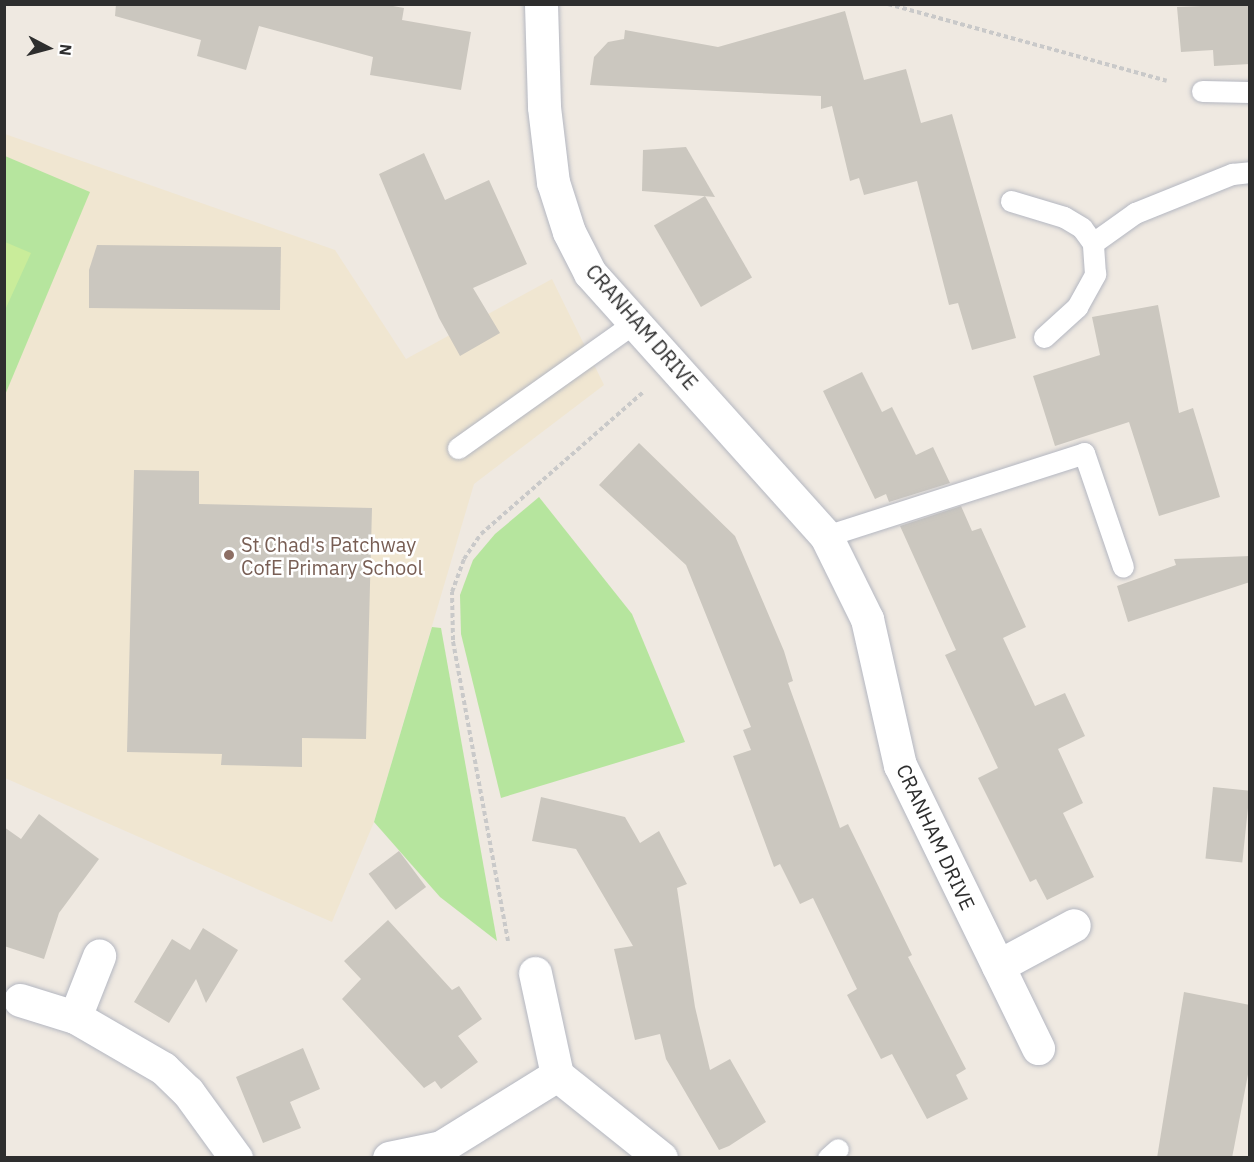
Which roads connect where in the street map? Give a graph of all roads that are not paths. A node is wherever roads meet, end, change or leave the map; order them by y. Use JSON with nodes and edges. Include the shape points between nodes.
{"nodes":[{"id":1,"x":541,"y":4,"type":"edge"},
{"id":2,"x":1202,"y":91,"type":"road end"},
{"id":3,"x":1250,"y":92,"type":"edge"},
{"id":4,"x":1250,"y":172,"type":"edge"},
{"id":5,"x":1011,"y":201,"type":"dead end"},
{"id":6,"x":1093,"y":243,"type":"junction"},
{"id":7,"x":635,"y":322,"type":"junction"},
{"id":8,"x":1044,"y":337,"type":"dead end"},
{"id":9,"x":458,"y":448,"type":"dead end"},
{"id":10,"x":826,"y":536,"type":"junction"},
{"id":11,"x":1123,"y":567,"type":"dead end"},
{"id":12,"x":1074,"y":925,"type":"dead end"},
{"id":13,"x":99,"y":956,"type":"dead end"},
{"id":14,"x":998,"y":966,"type":"junction"},
{"id":15,"x":535,"y":973,"type":"road end"},
{"id":16,"x":20,"y":1000,"type":"dead end"},
{"id":17,"x":75,"y":1017,"type":"junction"},
{"id":18,"x":1038,"y":1048,"type":"dead end"},
{"id":19,"x":557,"y":1075,"type":"junction"},
{"id":20,"x":236,"y":1158,"type":"edge"},
{"id":21,"x":389,"y":1158,"type":"edge"},
{"id":22,"x":661,"y":1158,"type":"edge"}],
"edges":[{"from":1,"to":7,"type":"street","name":"CRANHAM DRIVE","via":[[544,107],[553,182],[569,232],[590,273]]},
{"from":2,"to":3,"type":"lane"},
{"from":4,"to":6,"type":"lane","via":[[1232,174],[1135,213]]},
{"from":5,"to":6,"type":"lane","via":[[1064,217],[1082,228]]},
{"from":6,"to":8,"type":"lane","via":[[1095,274],[1077,307]]},
{"from":7,"to":9,"type":"lane"},
{"from":7,"to":10,"type":"street","name":"CRANHAM DRIVE"},
{"from":10,"to":11,"type":"lane","via":[[1084,453]]},
{"from":10,"to":14,"type":"street","name":"CRANHAM DRIVE","via":[[867,619],[900,765]]},
{"from":12,"to":14,"type":"street"},
{"from":13,"to":17,"type":"street"},
{"from":14,"to":18,"type":"street","name":"CRANHAM DRIVE"},
{"from":15,"to":19,"type":"street"},
{"from":16,"to":17,"type":"street"},
{"from":17,"to":20,"type":"street","via":[[163,1068],[188,1092]]},
{"from":19,"to":21,"type":"street","via":[[441,1147]]},
{"from":19,"to":22,"type":"street"}]}
